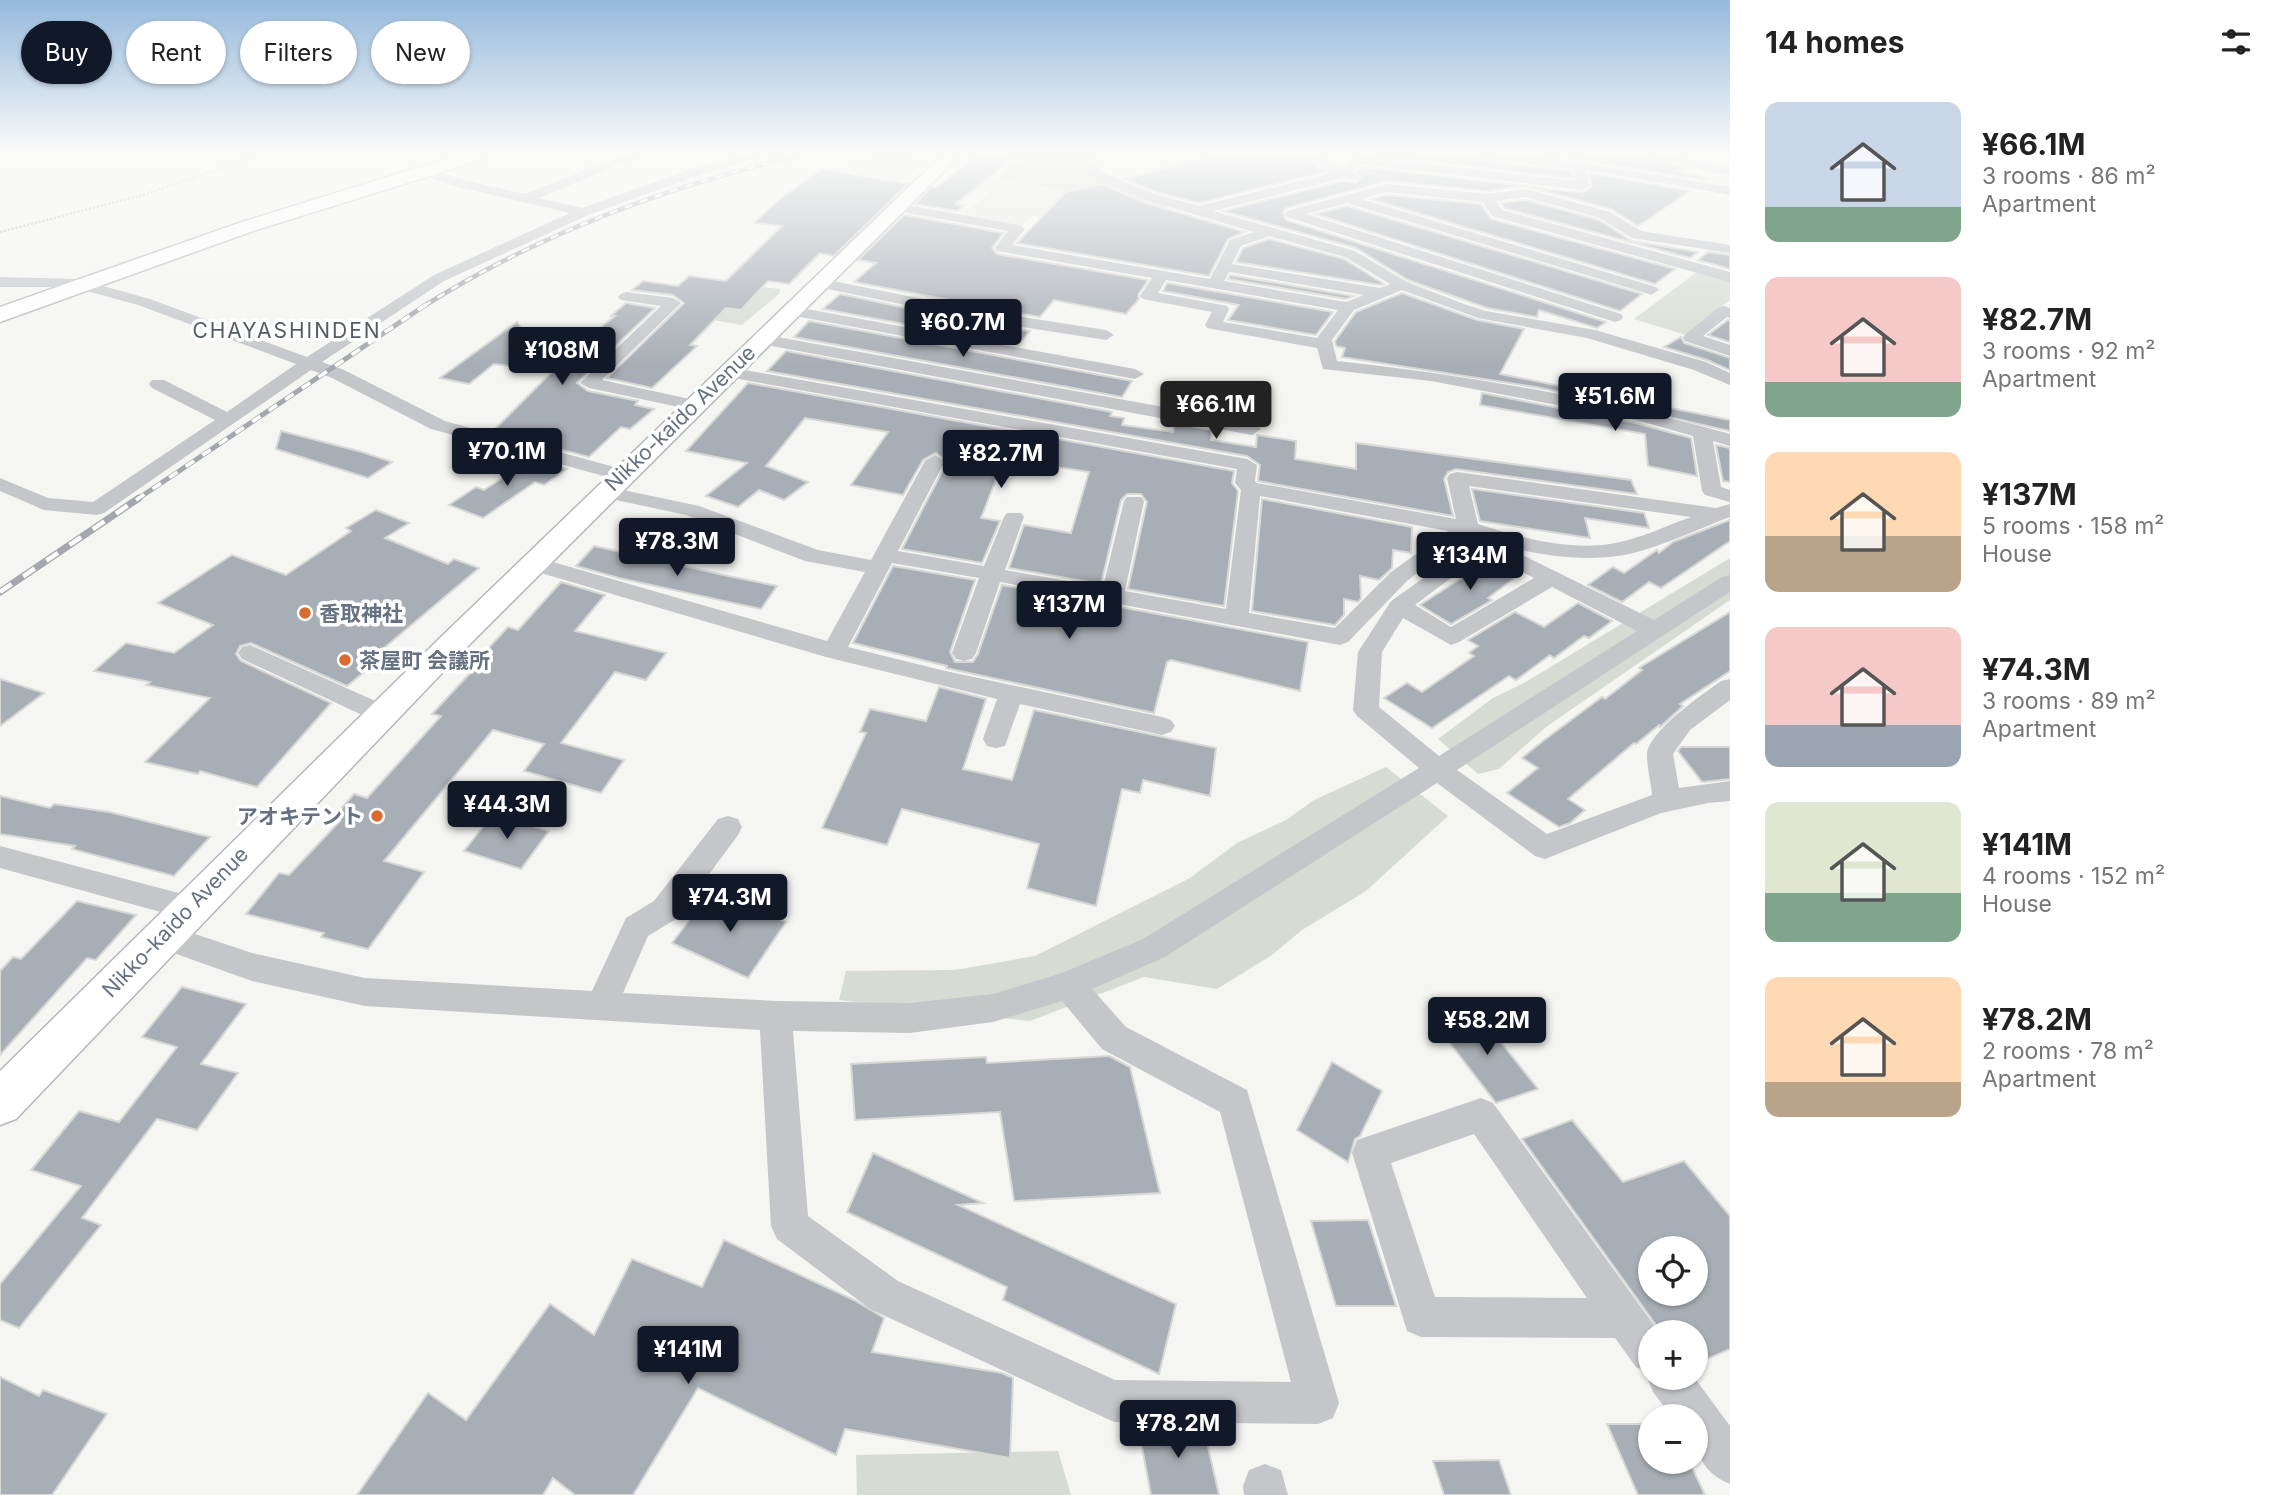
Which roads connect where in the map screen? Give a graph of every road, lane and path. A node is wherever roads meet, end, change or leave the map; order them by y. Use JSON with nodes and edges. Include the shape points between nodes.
{"nodes":[{"id":1,"x":28,"y":225,"type":"edge"},
{"id":2,"x":253,"y":225,"type":"edge"},
{"id":3,"x":555,"y":225,"type":"edge"},
{"id":4,"x":878,"y":225,"type":"edge"},
{"id":5,"x":995,"y":225,"type":"edge"},
{"id":6,"x":1249,"y":225,"type":"edge"},
{"id":7,"x":1327,"y":225,"type":"edge"},
{"id":8,"x":1444,"y":225,"type":"edge"},
{"id":9,"x":1541,"y":225,"type":"edge"},
{"id":10,"x":1621,"y":225,"type":"edge"},
{"id":11,"x":1269,"y":231,"type":"junction"},
{"id":12,"x":0,"y":232,"type":"edge"},
{"id":13,"x":1730,"y":249,"type":"edge"},
{"id":14,"x":1689,"y":266,"type":"junction"},
{"id":15,"x":1224,"y":268,"type":"junction"},
{"id":16,"x":1161,"y":276,"type":"junction"},
{"id":17,"x":1730,"y":277,"type":"edge"},
{"id":18,"x":0,"y":282,"type":"edge"},
{"id":19,"x":818,"y":283,"type":"junction"},
{"id":20,"x":82,"y":284,"type":"junction"},
{"id":21,"x":1661,"y":284,"type":"junction"},
{"id":22,"x":1215,"y":285,"type":"junction"},
{"id":23,"x":1402,"y":285,"type":"junction"},
{"id":24,"x":1381,"y":293,"type":"junction"},
{"id":25,"x":626,"y":297,"type":"dead end"},
{"id":26,"x":1348,"y":307,"type":"junction"},
{"id":27,"x":1624,"y":310,"type":"junction"},
{"id":28,"x":790,"y":311,"type":"junction"},
{"id":29,"x":1730,"y":313,"type":"edge"},
{"id":30,"x":0,"y":315,"type":"edge"},
{"id":31,"x":1589,"y":333,"type":"junction"},
{"id":32,"x":1106,"y":335,"type":"dead end"},
{"id":33,"x":761,"y":339,"type":"junction"},
{"id":34,"x":1324,"y":344,"type":"junction"},
{"id":35,"x":1730,"y":351,"type":"edge"},
{"id":36,"x":1063,"y":362,"type":"junction"},
{"id":37,"x":312,"y":364,"type":"junction"},
{"id":38,"x":728,"y":372,"type":"junction"},
{"id":39,"x":1135,"y":374,"type":"dead end"},
{"id":40,"x":1730,"y":380,"type":"edge"},
{"id":41,"x":158,"y":384,"type":"dead end"},
{"id":42,"x":1045,"y":392,"type":"junction"},
{"id":43,"x":693,"y":405,"type":"junction"},
{"id":44,"x":227,"y":419,"type":"junction"},
{"id":45,"x":1025,"y":426,"type":"junction"},
{"id":46,"x":1252,"y":429,"type":"dead end"},
{"id":47,"x":1702,"y":433,"type":"junction"},
{"id":48,"x":1730,"y":440,"type":"edge"},
{"id":49,"x":935,"y":461,"type":"dead end"},
{"id":50,"x":613,"y":483,"type":"junction"},
{"id":51,"x":0,"y":484,"type":"edge"},
{"id":52,"x":1251,"y":488,"type":"junction"},
{"id":53,"x":1730,"y":496,"type":"edge"},
{"id":54,"x":1134,"y":501,"type":"dead end"},
{"id":55,"x":1724,"y":512,"type":"edge"},
{"id":56,"x":1014,"y":517,"type":"dead end"},
{"id":57,"x":1468,"y":528,"type":"junction"},
{"id":58,"x":880,"y":562,"type":"junction"},
{"id":59,"x":532,"y":564,"type":"junction"},
{"id":60,"x":992,"y":574,"type":"junction"},
{"id":61,"x":1551,"y":578,"type":"junction"},
{"id":62,"x":1730,"y":582,"type":"edge"},
{"id":63,"x":1113,"y":594,"type":"junction"},
{"id":64,"x":1399,"y":606,"type":"junction"},
{"id":65,"x":1237,"y":617,"type":"junction"},
{"id":66,"x":1653,"y":629,"type":"junction"},
{"id":67,"x":834,"y":651,"type":"junction"},
{"id":68,"x":250,"y":653,"type":"dead end"},
{"id":69,"x":964,"y":653,"type":"dead end"},
{"id":70,"x":1730,"y":687,"type":"edge"},
{"id":71,"x":1011,"y":693,"type":"junction"},
{"id":72,"x":1704,"y":704,"type":"junction"},
{"id":73,"x":382,"y":714,"type":"junction"},
{"id":74,"x":1730,"y":714,"type":"edge"},
{"id":75,"x":1162,"y":726,"type":"dead end"},
{"id":76,"x":996,"y":739,"type":"dead end"},
{"id":77,"x":1437,"y":769,"type":"junction"},
{"id":78,"x":1730,"y":791,"type":"edge"},
{"id":79,"x":1667,"y":802,"type":"junction"},
{"id":80,"x":728,"y":827,"type":"dead end"},
{"id":81,"x":0,"y":856,"type":"edge"},
{"id":82,"x":190,"y":908,"type":"junction"},
{"id":83,"x":162,"y":936,"type":"junction"},
{"id":84,"x":1068,"y":985,"type":"junction"},
{"id":85,"x":601,"y":1006,"type":"junction"},
{"id":86,"x":776,"y":1016,"type":"junction"},
{"id":87,"x":0,"y":1102,"type":"edge"},
{"id":88,"x":1625,"y":1318,"type":"junction"},
{"id":89,"x":1638,"y":1336,"type":"edge"},
{"id":90,"x":1677,"y":1390,"type":"edge"},
{"id":91,"x":1730,"y":1462,"type":"edge"}],
"edges":[{"from":1,"to":12,"type":"path"},
{"from":2,"to":20,"type":"highway"},
{"from":3,"to":37,"type":"street","via":[[439,278]]},
{"from":4,"to":19,"type":"main road","name":"Nikko-kaido Avenue"},
{"from":5,"to":16,"type":"street","via":[[1018,229],[1002,248]]},
{"from":6,"to":11,"type":"street"},
{"from":7,"to":27,"type":"street","via":[[1536,289]]},
{"from":8,"to":21,"type":"street"},
{"from":9,"to":14,"type":"street"},
{"from":10,"to":13,"type":"street","via":[[1637,235]]},
{"from":11,"to":15,"type":"street","via":[[1235,243]]},
{"from":11,"to":23,"type":"street","via":[[1350,254]]},
{"from":14,"to":17,"type":"street"},
{"from":14,"to":21,"type":"street"},
{"from":15,"to":22,"type":"street"},
{"from":15,"to":24,"type":"street"},
{"from":16,"to":22,"type":"street"},
{"from":16,"to":34,"type":"street","via":[[1148,296],[1221,309],[1213,325]]},
{"from":18,"to":20,"type":"street"},
{"from":19,"to":28,"type":"main road","name":"Nikko-kaido Avenue"},
{"from":19,"to":32,"type":"street"},
{"from":20,"to":30,"type":"highway"},
{"from":20,"to":37,"type":"street"},
{"from":21,"to":27,"type":"street"},
{"from":22,"to":26,"type":"street"},
{"from":23,"to":24,"type":"street"},
{"from":23,"to":31,"type":"street","via":[[1484,315]]},
{"from":24,"to":26,"type":"street"},
{"from":25,"to":43,"type":"street","via":[[673,303],[589,383]]},
{"from":26,"to":34,"type":"street"},
{"from":27,"to":31,"type":"street"},
{"from":28,"to":33,"type":"main road","name":"Nikko-kaido Avenue"},
{"from":28,"to":36,"type":"street"},
{"from":29,"to":35,"type":"street","via":[[1724,311],[1691,338]]},
{"from":31,"to":40,"type":"street","via":[[1700,366]]},
{"from":33,"to":38,"type":"main road","name":"Nikko-kaido Avenue"},
{"from":33,"to":42,"type":"street"},
{"from":34,"to":47,"type":"street","via":[[1329,365],[1431,376],[1638,415]]},
{"from":36,"to":39,"type":"street"},
{"from":36,"to":42,"type":"street"},
{"from":37,"to":44,"type":"street"},
{"from":37,"to":50,"type":"street","via":[[438,425]]},
{"from":38,"to":43,"type":"main road","name":"Nikko-kaido Avenue"},
{"from":38,"to":45,"type":"street"},
{"from":41,"to":44,"type":"street"},
{"from":42,"to":45,"type":"street"},
{"from":42,"to":46,"type":"street"},
{"from":43,"to":50,"type":"main road","name":"Nikko-kaido Avenue"},
{"from":44,"to":51,"type":"street","via":[[97,509],[44,504]]},
{"from":45,"to":52,"type":"street","via":[[1247,465],[1244,484]]},
{"from":47,"to":48,"type":"street"},
{"from":47,"to":53,"type":"street","via":[[1712,491]]},
{"from":49,"to":58,"type":"street"},
{"from":50,"to":58,"type":"street","via":[[813,556]]},
{"from":50,"to":59,"type":"main road","name":"Nikko-kaido Avenue"},
{"from":52,"to":57,"type":"street"},
{"from":52,"to":65,"type":"street"},
{"from":54,"to":63,"type":"street"},
{"from":55,"to":57,"type":"street","via":[[1622,549],[1531,547]]},
{"from":55,"to":57,"type":"street","via":[[1457,478]]},
{"from":56,"to":60,"type":"street"},
{"from":57,"to":65,"type":"street","via":[[1433,547],[1386,587],[1340,637]]},
{"from":58,"to":60,"type":"street"},
{"from":58,"to":67,"type":"street"},
{"from":59,"to":67,"type":"street"},
{"from":59,"to":73,"type":"main road","name":"Nikko-kaido Avenue"},
{"from":60,"to":63,"type":"street"},
{"from":60,"to":69,"type":"street"},
{"from":61,"to":64,"type":"street","via":[[1451,637]]},
{"from":61,"to":64,"type":"street","via":[[1483,544]]},
{"from":61,"to":66,"type":"street"},
{"from":62,"to":66,"type":"street"},
{"from":63,"to":65,"type":"street"},
{"from":64,"to":77,"type":"street","via":[[1370,652],[1366,710]]},
{"from":66,"to":77,"type":"street"},
{"from":67,"to":71,"type":"street"},
{"from":68,"to":73,"type":"street"},
{"from":70,"to":72,"type":"street"},
{"from":71,"to":75,"type":"street"},
{"from":71,"to":76,"type":"street"},
{"from":72,"to":74,"type":"street"},
{"from":72,"to":79,"type":"street","via":[[1681,724],[1660,753]]},
{"from":73,"to":82,"type":"main road","name":"Nikko-kaido Avenue"},
{"from":77,"to":79,"type":"street","via":[[1545,848],[1608,819]]},
{"from":77,"to":84,"type":"street","via":[[1154,948]]},
{"from":78,"to":79,"type":"street"},
{"from":80,"to":85,"type":"street","via":[[664,910],[637,927]]},
{"from":81,"to":82,"type":"street"},
{"from":82,"to":83,"type":"main road","name":"Nikko-kaido Avenue"},
{"from":83,"to":85,"type":"street","via":[[252,967],[365,992]]},
{"from":83,"to":87,"type":"main road","name":"Nikko-kaido Avenue"},
{"from":84,"to":86,"type":"street","via":[[993,1008],[910,1018]]},
{"from":84,"to":86,"type":"street","via":[[1114,1038],[1235,1102],[1318,1403],[1114,1401],[884,1295],[790,1226]]},
{"from":85,"to":86,"type":"street"},
{"from":88,"to":88,"type":"street","via":[[1481,1115],[1370,1153],[1422,1317]]},
{"from":88,"to":89,"type":"street"},
{"from":90,"to":91,"type":"street"}]}
